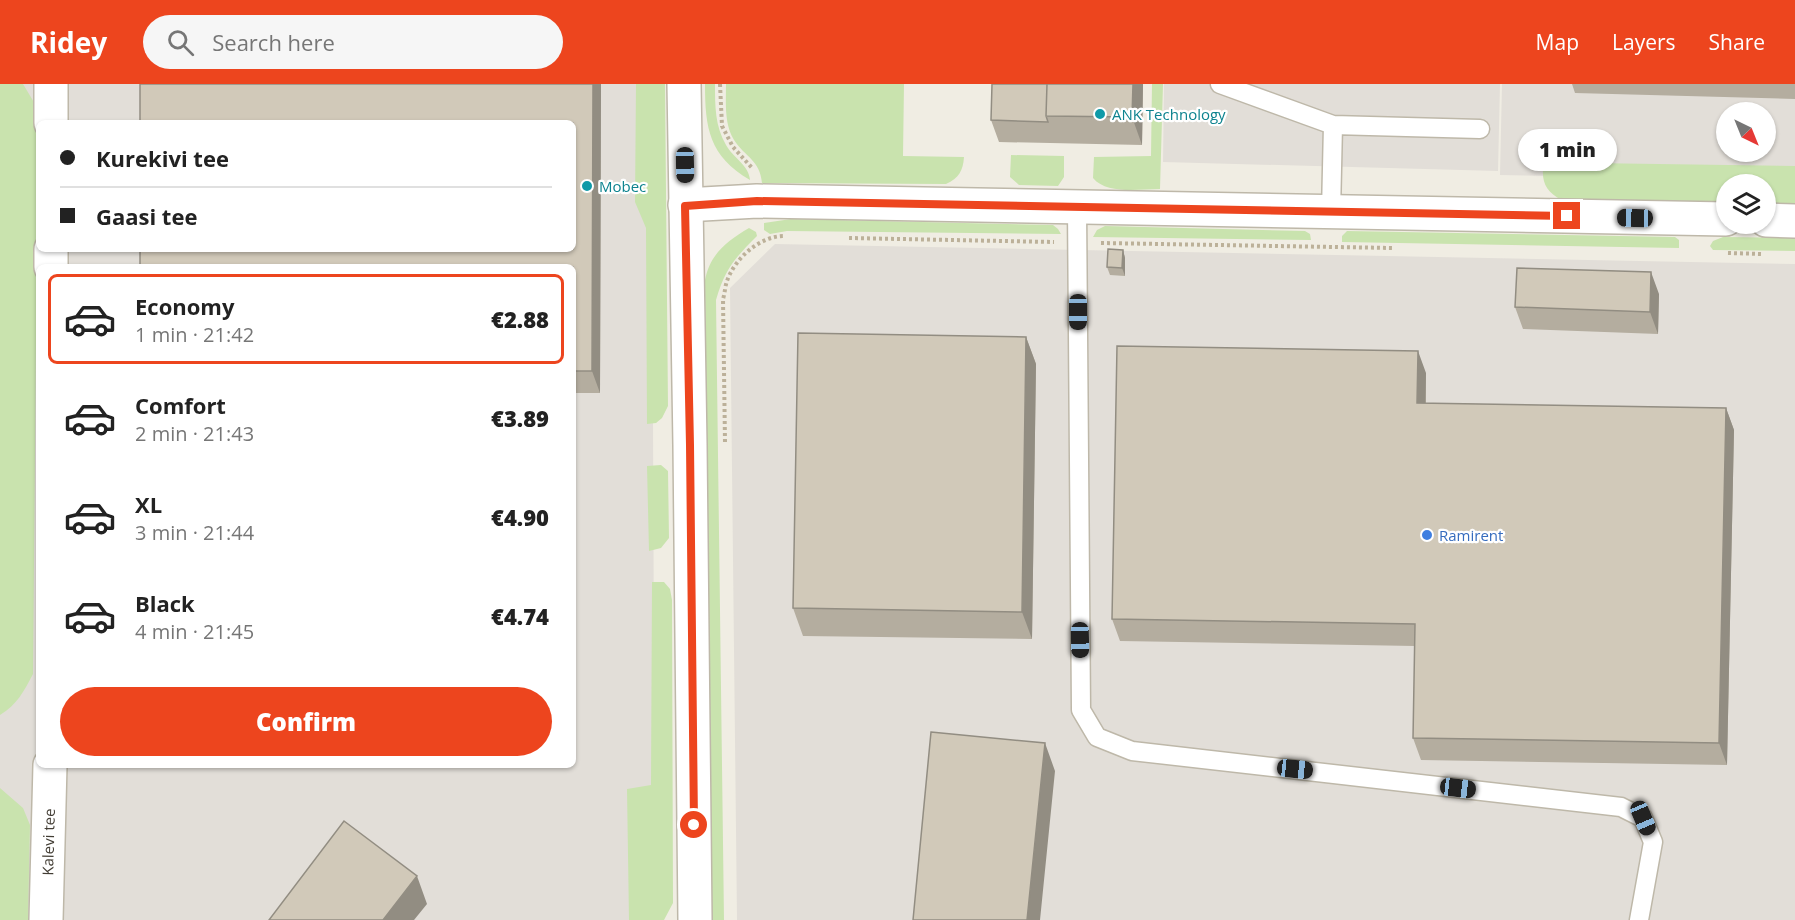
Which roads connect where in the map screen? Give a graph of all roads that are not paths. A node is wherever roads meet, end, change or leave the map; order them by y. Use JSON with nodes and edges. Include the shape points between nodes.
{"nodes":[{"id":1,"x":51,"y":84,"type":"edge"},
{"id":2,"x":684,"y":84,"type":"edge"},
{"id":3,"x":1220,"y":84,"type":"edge"},
{"id":4,"x":51,"y":120,"type":"edge"},
{"id":5,"x":1333,"y":126,"type":"junction"},
{"id":6,"x":1480,"y":129,"type":"dead end"},
{"id":7,"x":685,"y":206,"type":"junction"},
{"id":8,"x":1077,"y":207,"type":"junction"},
{"id":9,"x":1331,"y":212,"type":"junction"},
{"id":10,"x":1716,"y":219,"type":"edge"},
{"id":11,"x":1776,"y":220,"type":"edge"},
{"id":12,"x":1795,"y":220,"type":"edge"},
{"id":13,"x":50,"y":768,"type":"edge"},
{"id":14,"x":46,"y":920,"type":"edge"},
{"id":15,"x":695,"y":920,"type":"edge"},
{"id":16,"x":1640,"y":920,"type":"edge"}],
"edges":[{"from":1,"to":4,"type":"street"},
{"from":2,"to":7,"type":"street"},
{"from":3,"to":5,"type":"lane"},
{"from":5,"to":6,"type":"lane"},
{"from":5,"to":9,"type":"lane"},
{"from":7,"to":8,"type":"street","via":[[757,201]]},
{"from":7,"to":15,"type":"street"},
{"from":8,"to":9,"type":"street"},
{"from":8,"to":16,"type":"lane","via":[[1081,710],[1097,737],[1132,751],[1621,807],[1643,818],[1653,842]]},
{"from":9,"to":10,"type":"street"},
{"from":11,"to":12,"type":"street"},
{"from":13,"to":14,"type":"street","name":"Kalevi tee"}]}
